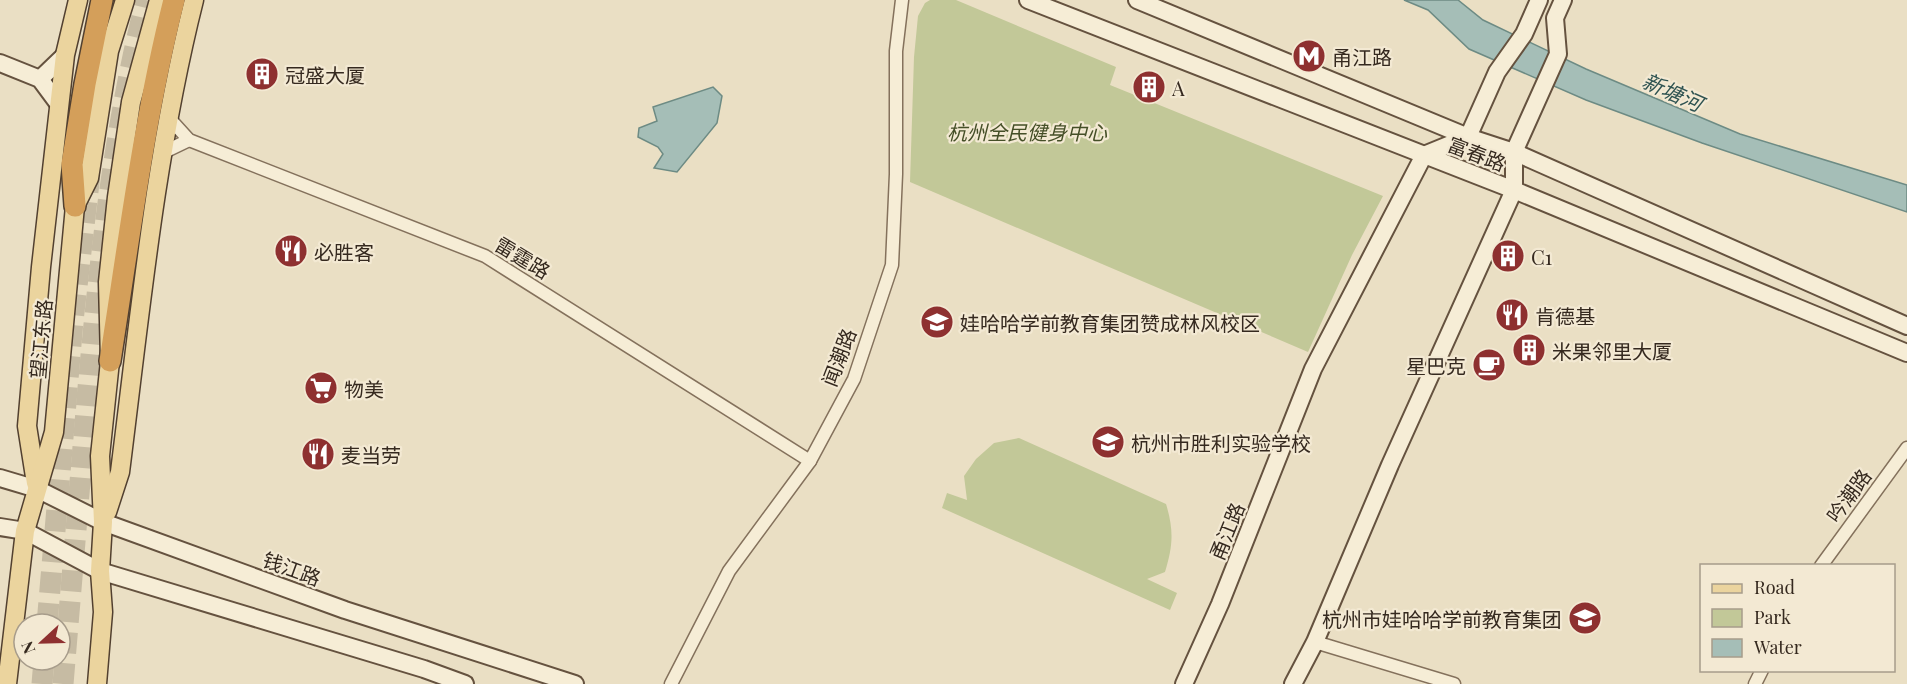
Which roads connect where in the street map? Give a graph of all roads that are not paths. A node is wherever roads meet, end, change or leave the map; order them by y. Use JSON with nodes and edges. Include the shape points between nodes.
{"nodes":[{"id":1,"x":78,"y":0,"type":"edge"},
{"id":2,"x":102,"y":0,"type":"edge"},
{"id":3,"x":124,"y":0,"type":"edge"},
{"id":4,"x":159,"y":0,"type":"edge"},
{"id":5,"x":174,"y":0,"type":"edge"},
{"id":6,"x":194,"y":0,"type":"edge"},
{"id":7,"x":902,"y":0,"type":"edge"},
{"id":8,"x":1028,"y":0,"type":"edge"},
{"id":9,"x":1137,"y":0,"type":"edge"},
{"id":10,"x":1539,"y":0,"type":"edge"},
{"id":11,"x":1563,"y":0,"type":"edge"},
{"id":12,"x":65,"y":56,"type":"junction"},
{"id":13,"x":0,"y":63,"type":"edge"},
{"id":14,"x":40,"y":79,"type":"junction"},
{"id":15,"x":60,"y":106,"type":"junction"},
{"id":16,"x":169,"y":118,"type":"junction"},
{"id":17,"x":1468,"y":136,"type":"junction"},
{"id":18,"x":189,"y":140,"type":"junction"},
{"id":19,"x":1514,"y":152,"type":"junction"},
{"id":20,"x":162,"y":153,"type":"junction"},
{"id":21,"x":1424,"y":155,"type":"junction"},
{"id":22,"x":1514,"y":190,"type":"junction"},
{"id":23,"x":75,"y":206,"type":"junction"},
{"id":24,"x":1907,"y":326,"type":"edge"},
{"id":25,"x":1907,"y":353,"type":"edge"},
{"id":26,"x":110,"y":361,"type":"junction"},
{"id":27,"x":1907,"y":448,"type":"edge"},
{"id":28,"x":810,"y":461,"type":"junction"},
{"id":29,"x":0,"y":478,"type":"edge"},
{"id":30,"x":37,"y":489,"type":"junction"},
{"id":31,"x":103,"y":522,"type":"junction"},
{"id":32,"x":0,"y":527,"type":"edge"},
{"id":33,"x":25,"y":531,"type":"junction"},
{"id":34,"x":1822,"y":564,"type":"edge"},
{"id":35,"x":100,"y":571,"type":"junction"},
{"id":36,"x":1315,"y":642,"type":"junction"},
{"id":37,"x":7,"y":684,"type":"edge"},
{"id":38,"x":97,"y":684,"type":"edge"},
{"id":39,"x":465,"y":684,"type":"edge"},
{"id":40,"x":575,"y":684,"type":"edge"},
{"id":41,"x":671,"y":684,"type":"edge"},
{"id":42,"x":1184,"y":684,"type":"edge"},
{"id":43,"x":1293,"y":684,"type":"edge"},
{"id":44,"x":1454,"y":684,"type":"edge"}],
"edges":[{"from":1,"to":12,"type":"main road"},
{"from":2,"to":23,"type":"highway","via":[[72,164]]},
{"from":3,"to":23,"type":"main road","name":"望江东路","via":[[109,51],[89,178]]},
{"from":4,"to":26,"type":"main road","via":[[131,102],[117,197],[108,282]]},
{"from":5,"to":26,"type":"highway","via":[[146,129]]},
{"from":6,"to":16,"type":"main road"},
{"from":7,"to":28,"type":"street","name":"闻潮路","via":[[896,51],[891,265],[854,379]]},
{"from":8,"to":21,"type":"main road","name":"富春路"},
{"from":9,"to":17,"type":"main road","name":"富春路"},
{"from":10,"to":17,"type":"main road","via":[[1524,34],[1497,72]]},
{"from":11,"to":19,"type":"main road","via":[[1555,18],[1558,54]]},
{"from":12,"to":14,"type":"main road"},
{"from":12,"to":15,"type":"main road"},
{"from":13,"to":14,"type":"main road"},
{"from":14,"to":15,"type":"main road"},
{"from":15,"to":30,"type":"main road","via":[[27,426]]},
{"from":16,"to":18,"type":"street","name":"雷霆路"},
{"from":16,"to":20,"type":"main road"},
{"from":17,"to":19,"type":"main road","name":"富春路"},
{"from":17,"to":21,"type":"main road"},
{"from":18,"to":20,"type":"street"},
{"from":18,"to":28,"type":"street","name":"雷霆路","via":[[485,256]]},
{"from":19,"to":22,"type":"main road"},
{"from":19,"to":24,"type":"main road","name":"富春路"},
{"from":20,"to":31,"type":"main road","via":[[120,472]]},
{"from":21,"to":22,"type":"main road","name":"富春路"},
{"from":21,"to":42,"type":"main road","name":"甬江路","via":[[1313,369]]},
{"from":22,"to":25,"type":"main road","name":"富春路"},
{"from":22,"to":36,"type":"main road"},
{"from":23,"to":30,"type":"main road","name":"望江东路","via":[[54,432]]},
{"from":26,"to":31,"type":"main road","via":[[100,456]]},
{"from":27,"to":34,"type":"street","name":"吟潮路"},
{"from":28,"to":41,"type":"street","name":"闻潮路","via":[[729,571]]},
{"from":29,"to":30,"type":"main road","name":"钱江路"},
{"from":30,"to":31,"type":"main road","name":"钱江路"},
{"from":30,"to":33,"type":"main road","name":"望江东路"},
{"from":31,"to":35,"type":"main road"},
{"from":31,"to":40,"type":"main road","name":"钱江路","via":[[345,610]]},
{"from":32,"to":33,"type":"main road"},
{"from":33,"to":35,"type":"main road"},
{"from":33,"to":37,"type":"main road","name":"望江东路"},
{"from":35,"to":38,"type":"main road","via":[[103,612]]},
{"from":35,"to":39,"type":"main road"},
{"from":36,"to":43,"type":"main road"},
{"from":36,"to":44,"type":"street"}]}
